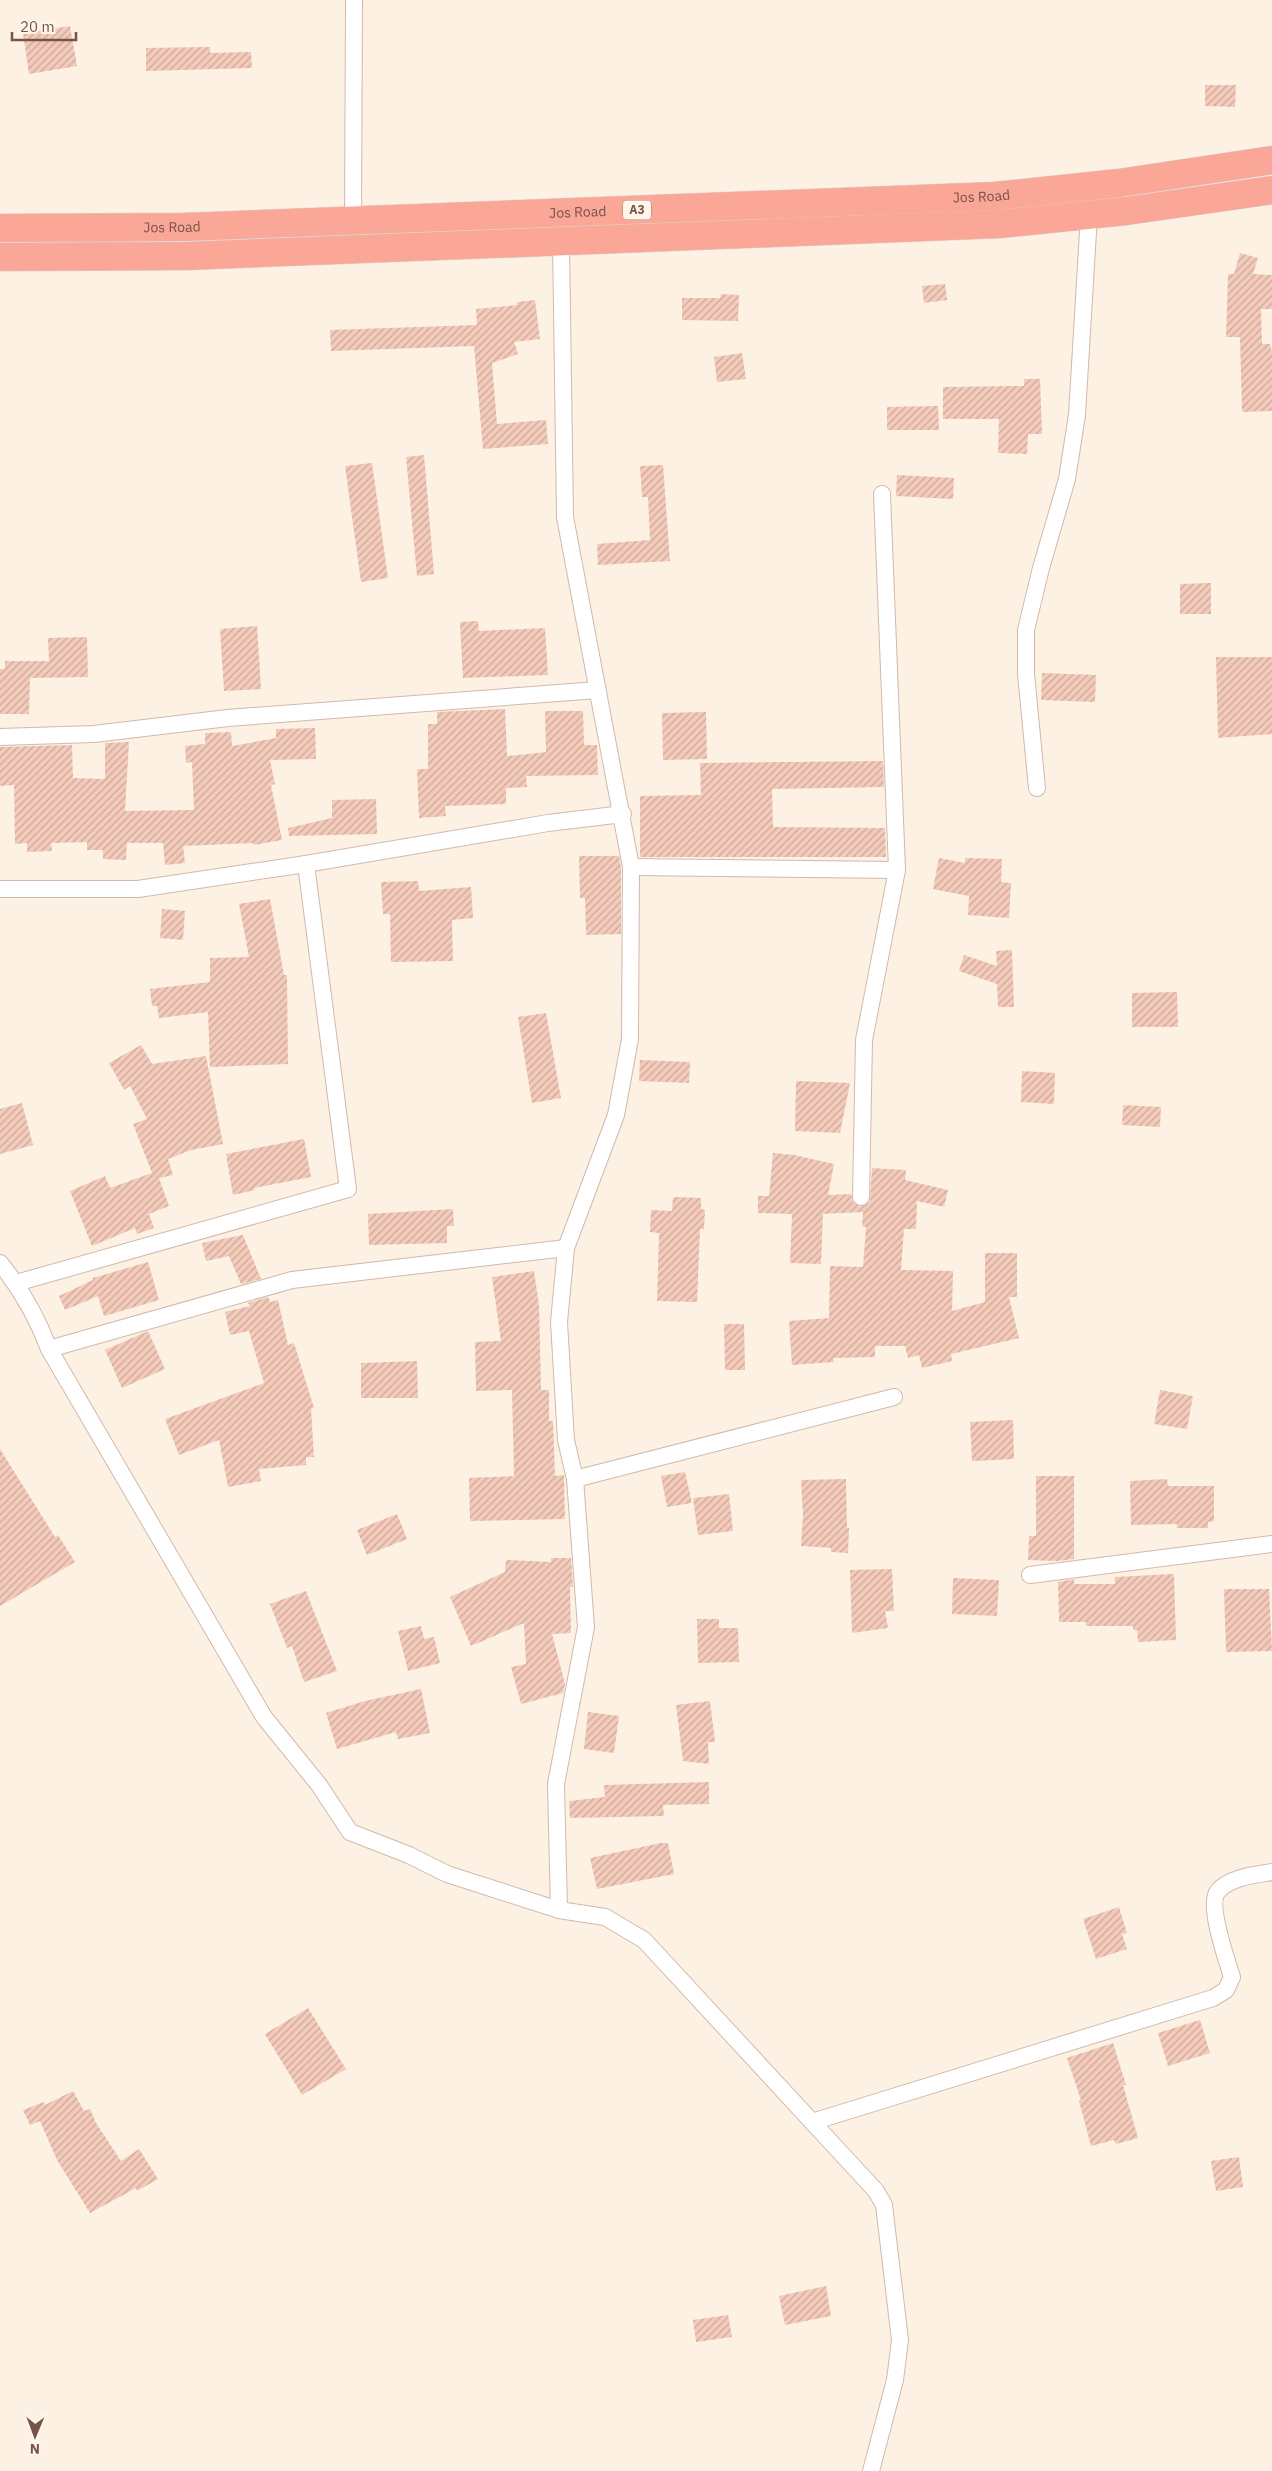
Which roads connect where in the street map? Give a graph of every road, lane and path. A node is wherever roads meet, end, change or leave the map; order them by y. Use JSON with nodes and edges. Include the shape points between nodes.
{"nodes":[{"id":1,"x":354,"y":0,"type":"edge"},
{"id":2,"x":1272,"y":160,"type":"edge"},
{"id":3,"x":1272,"y":190,"type":"edge"},
{"id":4,"x":1089,"y":215,"type":"junction"},
{"id":5,"x":353,"y":220,"type":"junction"},
{"id":6,"x":0,"y":228,"type":"edge"},
{"id":7,"x":561,"y":242,"type":"junction"},
{"id":8,"x":0,"y":257,"type":"edge"},
{"id":9,"x":882,"y":494,"type":"dead end"},
{"id":10,"x":598,"y":690,"type":"junction"},
{"id":11,"x":0,"y":737,"type":"edge"},
{"id":12,"x":1037,"y":788,"type":"dead end"},
{"id":13,"x":623,"y":814,"type":"junction"},
{"id":14,"x":306,"y":864,"type":"junction"},
{"id":15,"x":631,"y":867,"type":"junction"},
{"id":16,"x":897,"y":870,"type":"junction"},
{"id":17,"x":0,"y":889,"type":"edge"},
{"id":18,"x":861,"y":1197,"type":"dead end"},
{"id":19,"x":566,"y":1248,"type":"junction"},
{"id":20,"x":0,"y":1262,"type":"edge"},
{"id":21,"x":16,"y":1282,"type":"junction"},
{"id":22,"x":49,"y":1349,"type":"junction"},
{"id":23,"x":894,"y":1397,"type":"dead end"},
{"id":24,"x":575,"y":1479,"type":"junction"},
{"id":25,"x":1272,"y":1544,"type":"edge"},
{"id":26,"x":1030,"y":1575,"type":"dead end"},
{"id":27,"x":1272,"y":1872,"type":"edge"},
{"id":28,"x":559,"y":1910,"type":"junction"},
{"id":29,"x":812,"y":2122,"type":"junction"},
{"id":30,"x":871,"y":2471,"type":"edge"}],
"edges":[{"from":1,"to":5,"type":"street"},
{"from":2,"to":5,"type":"highway","name":"Jos Road","number":"A3","via":[[995,196]]},
{"from":3,"to":4,"type":"highway","name":"Jos Road","number":"A3"},
{"from":4,"to":7,"type":"highway","name":"Jos Road","number":"A3","via":[[1000,224]]},
{"from":4,"to":12,"type":"street","via":[[1077,415],[1067,479],[1026,630],[1026,674]]},
{"from":5,"to":6,"type":"highway","name":"Jos Road","number":"A3","via":[[183,227]]},
{"from":7,"to":8,"type":"highway","name":"Jos Road","number":"A3","via":[[196,255]]},
{"from":7,"to":10,"type":"street","via":[[564,516]]},
{"from":9,"to":16,"type":"street"},
{"from":10,"to":11,"type":"street","via":[[228,718],[94,734]]},
{"from":10,"to":13,"type":"street"},
{"from":13,"to":14,"type":"street","via":[[548,823]]},
{"from":13,"to":15,"type":"street"},
{"from":14,"to":17,"type":"street","via":[[138,888]]},
{"from":14,"to":21,"type":"street","via":[[348,1190]]},
{"from":15,"to":16,"type":"street"},
{"from":15,"to":19,"type":"street","via":[[630,1039],[616,1115]]},
{"from":16,"to":18,"type":"street","via":[[864,1040]]},
{"from":19,"to":22,"type":"street","via":[[292,1280]]},
{"from":19,"to":24,"type":"street","via":[[559,1322],[566,1440]]},
{"from":20,"to":21,"type":"street"},
{"from":21,"to":22,"type":"street","via":[[40,1325]]},
{"from":22,"to":28,"type":"street","via":[[264,1717],[318,1785],[350,1832],[447,1874]]},
{"from":23,"to":24,"type":"street"},
{"from":24,"to":28,"type":"street","via":[[586,1627],[556,1784]]},
{"from":25,"to":26,"type":"street"},
{"from":27,"to":29,"type":"street","via":[[1230,1884],[1218,1891],[1214,1899],[1232,1977],[1226,1990],[1213,1998]]},
{"from":28,"to":29,"type":"street","via":[[605,1917],[644,1940]]},
{"from":29,"to":30,"type":"street","via":[[876,2191],[884,2206],[900,2340],[895,2380]]}]}
